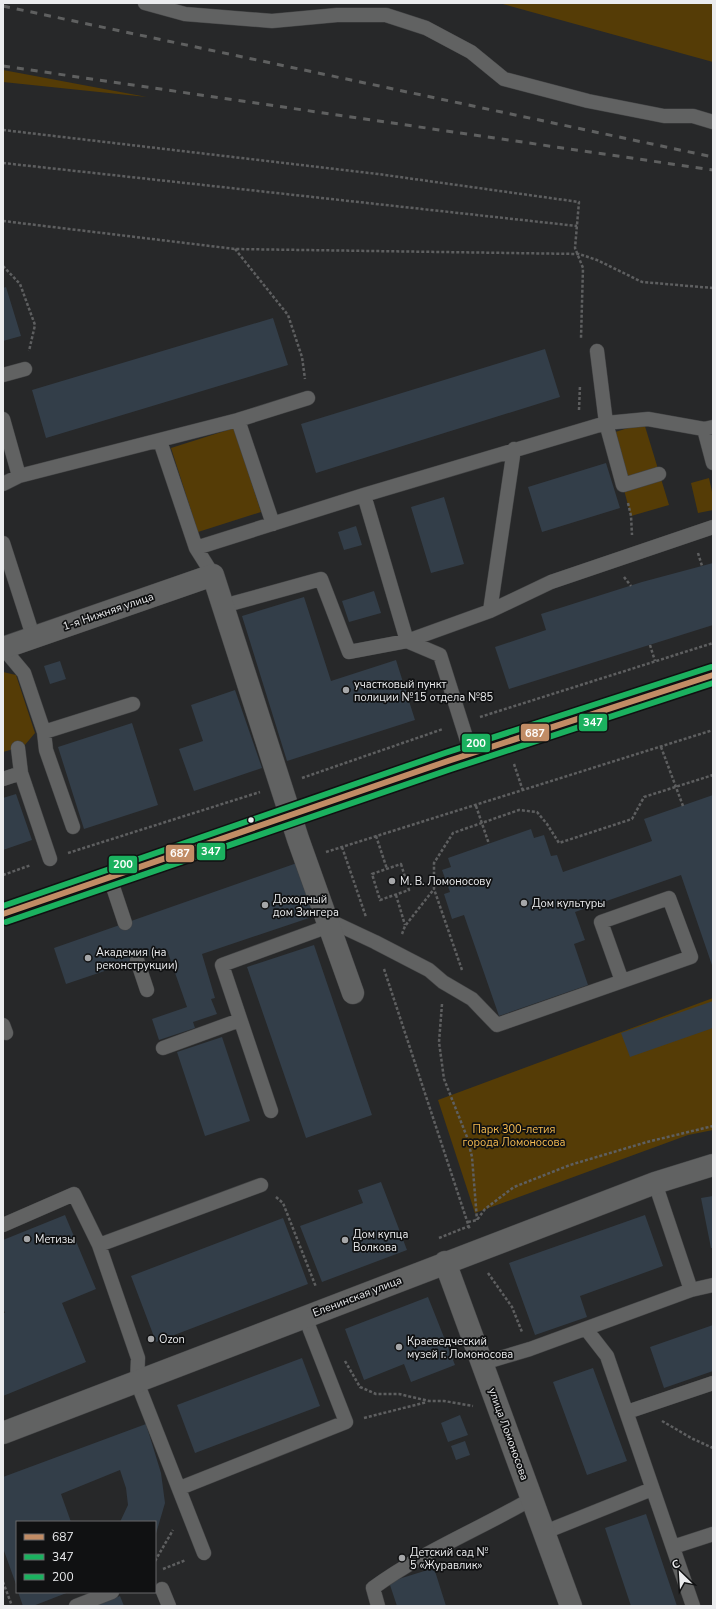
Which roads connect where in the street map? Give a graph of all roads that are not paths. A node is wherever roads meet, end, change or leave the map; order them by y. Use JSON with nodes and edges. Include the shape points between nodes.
{"nodes":[{"id":1,"x":146,"y":3,"type":"edge"},
{"id":2,"x":713,"y":122,"type":"edge"},
{"id":3,"x":597,"y":351,"type":"dead end"},
{"id":4,"x":25,"y":369,"type":"road end"},
{"id":5,"x":3,"y":375,"type":"edge"},
{"id":6,"x":308,"y":398,"type":"road end"},
{"id":7,"x":3,"y":419,"type":"edge"},
{"id":8,"x":238,"y":420,"type":"junction"},
{"id":9,"x":606,"y":423,"type":"junction"},
{"id":10,"x":708,"y":428,"type":"edge"},
{"id":11,"x":160,"y":441,"type":"junction"},
{"id":12,"x":514,"y":449,"type":"junction"},
{"id":13,"x":713,"y":463,"type":"edge"},
{"id":14,"x":659,"y":474,"type":"dead end"},
{"id":15,"x":19,"y":476,"type":"junction"},
{"id":16,"x":3,"y":484,"type":"edge"},
{"id":17,"x":364,"y":495,"type":"junction"},
{"id":18,"x":273,"y":524,"type":"junction"},
{"id":19,"x":713,"y":527,"type":"edge"},
{"id":20,"x":3,"y":543,"type":"edge"},
{"id":21,"x":196,"y":548,"type":"junction"},
{"id":22,"x":212,"y":575,"type":"junction"},
{"id":23,"x":223,"y":606,"type":"junction"},
{"id":24,"x":490,"y":611,"type":"junction"},
{"id":25,"x":33,"y":636,"type":"junction"},
{"id":26,"x":407,"y":640,"type":"junction"},
{"id":27,"x":3,"y":648,"type":"edge"},
{"id":28,"x":713,"y":674,"type":"edge"},
{"id":29,"x":133,"y":704,"type":"dead end"},
{"id":30,"x":44,"y":732,"type":"junction"},
{"id":31,"x":18,"y":748,"type":"dead end"},
{"id":32,"x":471,"y":753,"type":"junction"},
{"id":33,"x":21,"y":773,"type":"junction"},
{"id":34,"x":3,"y":779,"type":"edge"},
{"id":35,"x":292,"y":814,"type":"junction"},
{"id":36,"x":73,"y":827,"type":"dead end"},
{"id":37,"x":50,"y":859,"type":"road end"},
{"id":38,"x":110,"y":878,"type":"junction"},
{"id":39,"x":3,"y":914,"type":"edge"},
{"id":40,"x":125,"y":923,"type":"dead end"},
{"id":41,"x":328,"y":923,"type":"junction"},
{"id":42,"x":137,"y":960,"type":"dead end"},
{"id":43,"x":622,"y":981,"type":"junction"},
{"id":44,"x":147,"y":990,"type":"dead end"},
{"id":45,"x":353,"y":994,"type":"dead end"},
{"id":46,"x":240,"y":1020,"type":"junction"},
{"id":47,"x":163,"y":1048,"type":"dead end"},
{"id":48,"x":271,"y":1111,"type":"dead end"},
{"id":49,"x":713,"y":1165,"type":"edge"},
{"id":50,"x":655,"y":1183,"type":"junction"},
{"id":51,"x":261,"y":1185,"type":"road end"},
{"id":52,"x":3,"y":1225,"type":"edge"},
{"id":53,"x":99,"y":1245,"type":"junction"},
{"id":54,"x":445,"y":1262,"type":"junction"},
{"id":55,"x":713,"y":1285,"type":"edge"},
{"id":56,"x":691,"y":1290,"type":"junction"},
{"id":57,"x":305,"y":1317,"type":"junction"},
{"id":58,"x":586,"y":1329,"type":"junction"},
{"id":59,"x":483,"y":1363,"type":"junction"},
{"id":60,"x":137,"y":1382,"type":"junction"},
{"id":61,"x":713,"y":1383,"type":"edge"},
{"id":62,"x":627,"y":1412,"type":"junction"},
{"id":63,"x":3,"y":1433,"type":"edge"},
{"id":64,"x":180,"y":1488,"type":"junction"},
{"id":65,"x":652,"y":1489,"type":"junction"},
{"id":66,"x":533,"y":1498,"type":"junction"},
{"id":67,"x":545,"y":1532,"type":"junction"},
{"id":68,"x":713,"y":1534,"type":"edge"},
{"id":69,"x":673,"y":1547,"type":"junction"},
{"id":70,"x":204,"y":1553,"type":"road end"},
{"id":71,"x":162,"y":1588,"type":"dead end"},
{"id":72,"x":109,"y":1593,"type":"edge"},
{"id":73,"x":76,"y":1606,"type":"edge"},
{"id":74,"x":169,"y":1606,"type":"edge"},
{"id":75,"x":378,"y":1606,"type":"edge"},
{"id":76,"x":572,"y":1606,"type":"edge"},
{"id":77,"x":693,"y":1606,"type":"edge"}],
"edges":[{"from":1,"to":2,"type":"lane","via":[[185,14],[272,21],[337,15],[386,15],[426,28],[471,52],[504,79],[588,101],[664,116],[693,116]]},
{"from":3,"to":9,"type":"lane"},
{"from":4,"to":5,"type":"lane"},
{"from":6,"to":8,"type":"lane"},
{"from":7,"to":15,"type":"lane"},
{"from":8,"to":11,"type":"lane"},
{"from":8,"to":18,"type":"lane"},
{"from":9,"to":10,"type":"lane","via":[[648,419]]},
{"from":9,"to":12,"type":"lane"},
{"from":9,"to":14,"type":"lane","via":[[623,485]]},
{"from":10,"to":13,"type":"lane"},
{"from":11,"to":15,"type":"lane"},
{"from":11,"to":21,"type":"lane"},
{"from":12,"to":17,"type":"lane"},
{"from":12,"to":24,"type":"lane"},
{"from":15,"to":16,"type":"lane"},
{"from":17,"to":18,"type":"lane"},
{"from":17,"to":26,"type":"lane"},
{"from":18,"to":21,"type":"lane"},
{"from":19,"to":24,"type":"lane","via":[[551,582]]},
{"from":20,"to":25,"type":"lane"},
{"from":21,"to":22,"type":"lane"},
{"from":22,"to":23,"type":"street"},
{"from":22,"to":25,"type":"street","name":"1-я Нижняя улица"},
{"from":23,"to":26,"type":"lane","via":[[321,579],[349,652]]},
{"from":23,"to":35,"type":"street"},
{"from":24,"to":26,"type":"lane"},
{"from":25,"to":27,"type":"street","name":"1-я Нижняя улица"},
{"from":26,"to":32,"type":"lane","via":[[440,655]]},
{"from":27,"to":30,"type":"lane","via":[[24,673]]},
{"from":28,"to":32,"type":"main road"},
{"from":29,"to":30,"type":"lane"},
{"from":30,"to":36,"type":"lane","via":[[46,750]]},
{"from":31,"to":33,"type":"lane"},
{"from":32,"to":35,"type":"main road"},
{"from":33,"to":34,"type":"lane"},
{"from":33,"to":37,"type":"lane"},
{"from":35,"to":38,"type":"main road"},
{"from":35,"to":41,"type":"street","via":[[298,839]]},
{"from":38,"to":39,"type":"main road"},
{"from":38,"to":40,"type":"lane"},
{"from":41,"to":43,"type":"lane","via":[[375,942],[429,970],[443,982],[472,999],[497,1025]]},
{"from":41,"to":45,"type":"street"},
{"from":41,"to":46,"type":"lane","via":[[222,965]]},
{"from":42,"to":44,"type":"lane"},
{"from":43,"to":43,"type":"lane","via":[[691,957],[669,898],[602,922]]},
{"from":46,"to":47,"type":"lane"},
{"from":46,"to":48,"type":"lane"},
{"from":49,"to":50,"type":"street","name":"Еленинская улица"},
{"from":50,"to":54,"type":"street","name":"Еленинская улица"},
{"from":50,"to":56,"type":"lane"},
{"from":51,"to":53,"type":"lane"},
{"from":52,"to":53,"type":"lane","via":[[74,1194]]},
{"from":53,"to":60,"type":"lane","via":[[138,1358]]},
{"from":54,"to":57,"type":"street","name":"Еленинская улица"},
{"from":54,"to":59,"type":"street","name":"улица Ломоносова"},
{"from":55,"to":56,"type":"lane"},
{"from":56,"to":58,"type":"lane"},
{"from":57,"to":60,"type":"street","name":"Еленинская улица"},
{"from":57,"to":64,"type":"lane","via":[[346,1422]]},
{"from":58,"to":59,"type":"lane"},
{"from":58,"to":62,"type":"lane","via":[[607,1356]]},
{"from":59,"to":66,"type":"street","name":"улица Ломоносова"},
{"from":60,"to":63,"type":"street","name":"Еленинская улица"},
{"from":60,"to":64,"type":"lane"},
{"from":61,"to":62,"type":"lane"},
{"from":62,"to":65,"type":"lane"},
{"from":64,"to":70,"type":"lane"},
{"from":65,"to":67,"type":"lane"},
{"from":65,"to":69,"type":"lane"},
{"from":66,"to":67,"type":"street","name":"улица Ломоносова"},
{"from":66,"to":75,"type":"lane","via":[[500,1518],[395,1572],[373,1588]]},
{"from":67,"to":76,"type":"street","name":"улица Ломоносова"},
{"from":68,"to":69,"type":"lane"},
{"from":69,"to":77,"type":"lane"},
{"from":71,"to":74,"type":"lane"},
{"from":72,"to":73,"type":"lane"}]}
